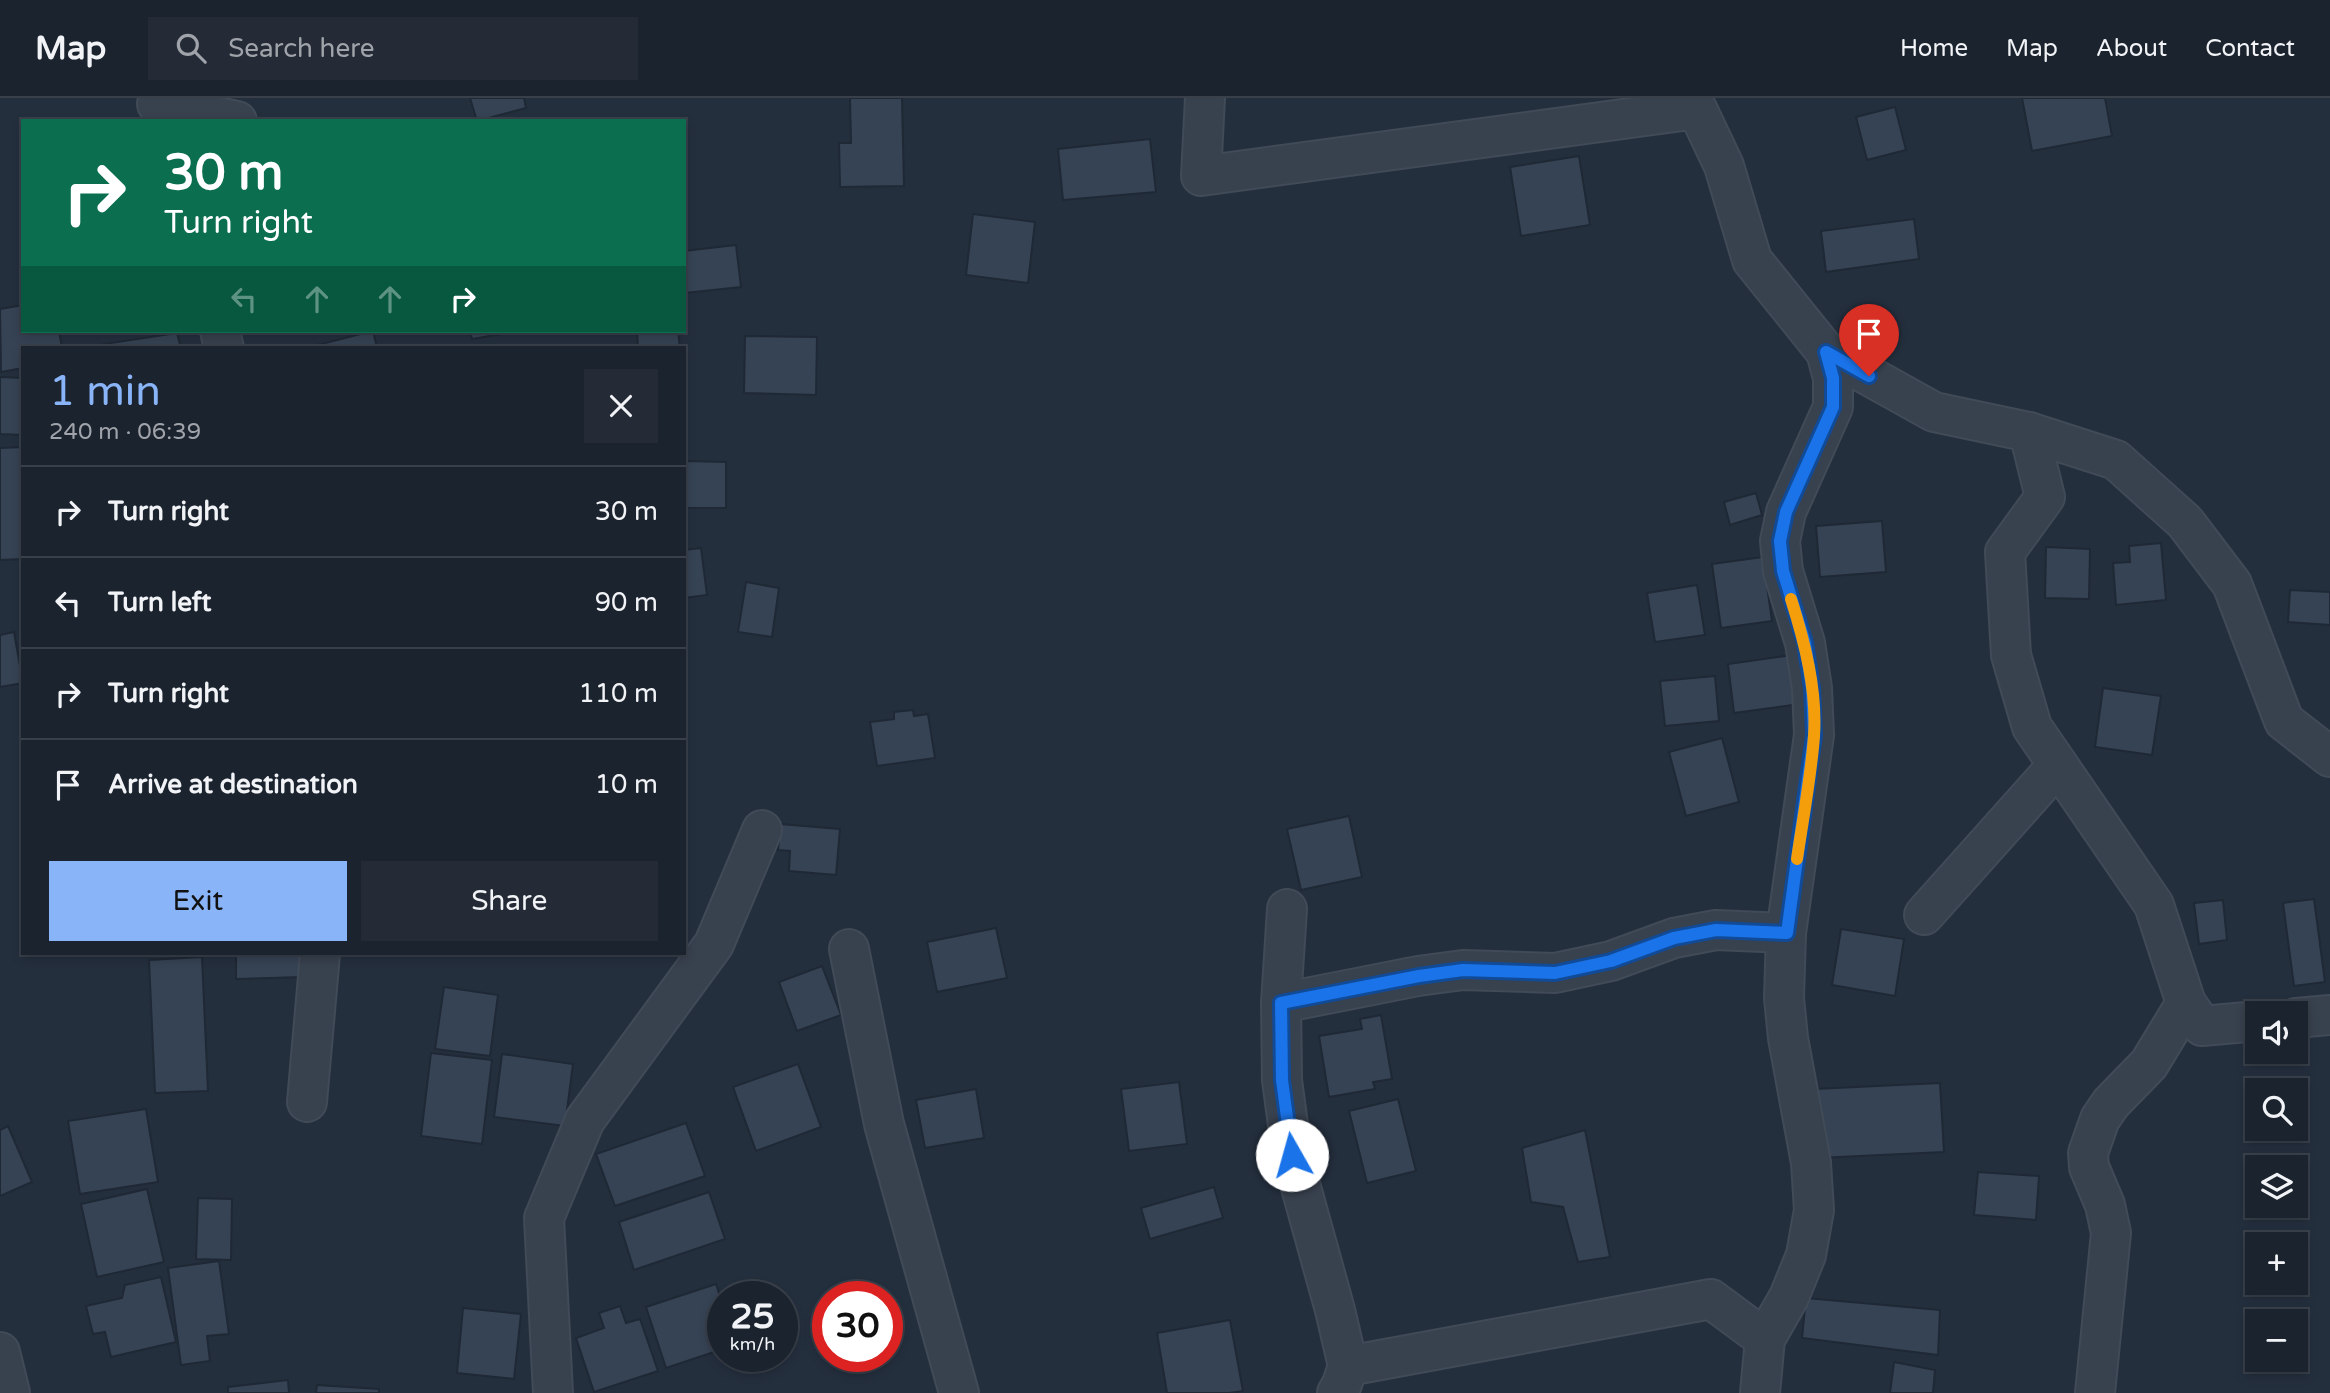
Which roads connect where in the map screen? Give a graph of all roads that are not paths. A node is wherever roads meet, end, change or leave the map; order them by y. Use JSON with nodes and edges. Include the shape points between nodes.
{"nodes":[{"id":1,"x":1205,"y":98,"type":"edge"},
{"id":2,"x":159,"y":108,"type":"edge"},
{"id":3,"x":225,"y":119,"type":"edge"},
{"id":4,"x":1826,"y":352,"type":"junction"},
{"id":5,"x":2029,"y":432,"type":"junction"},
{"id":6,"x":2330,"y":757,"type":"edge"},
{"id":7,"x":2058,"y":765,"type":"junction"},
{"id":8,"x":762,"y":830,"type":"dead end"},
{"id":9,"x":1287,"y":909,"type":"dead end"},
{"id":10,"x":1924,"y":915,"type":"dead end"},
{"id":11,"x":1787,"y":933,"type":"junction"},
{"id":12,"x":699,"y":937,"type":"edge"},
{"id":13,"x":849,"y":949,"type":"dead end"},
{"id":14,"x":320,"y":955,"type":"edge"},
{"id":15,"x":1281,"y":1003,"type":"junction"},
{"id":16,"x":2186,"y":1003,"type":"junction"},
{"id":17,"x":2330,"y":1015,"type":"edge"},
{"id":18,"x":2308,"y":1017,"type":"edge"},
{"id":19,"x":2245,"y":1022,"type":"edge"},
{"id":20,"x":307,"y":1102,"type":"dead end"},
{"id":21,"x":1765,"y":1339,"type":"junction"},
{"id":22,"x":0,"y":1352,"type":"edge"},
{"id":23,"x":1342,"y":1379,"type":"edge"},
{"id":24,"x":10,"y":1393,"type":"edge"},
{"id":25,"x":553,"y":1393,"type":"edge"},
{"id":26,"x":959,"y":1393,"type":"edge"},
{"id":27,"x":1760,"y":1393,"type":"edge"},
{"id":28,"x":2095,"y":1393,"type":"edge"}],
"edges":[{"from":1,"to":4,"type":"street","via":[[1201,176],[1698,109],[1724,166],[1752,260]]},
{"from":2,"to":3,"type":"street"},
{"from":4,"to":5,"type":"street","via":[[1934,412]]},
{"from":4,"to":11,"type":"street","via":[[1833,378],[1833,407],[1786,512],[1780,541],[1783,571],[1805,643],[1814,735]]},
{"from":5,"to":6,"type":"street","via":[[2116,460],[2185,522],[2232,584],[2284,721]]},
{"from":5,"to":7,"type":"street","via":[[2045,497],[2005,552],[2011,654],[2032,727]]},
{"from":7,"to":10,"type":"street"},
{"from":7,"to":16,"type":"street","via":[[2154,905]]},
{"from":8,"to":12,"type":"street"},
{"from":9,"to":15,"type":"street"},
{"from":11,"to":15,"type":"street","via":[[1716,930],[1555,973],[1463,970]]},
{"from":11,"to":21,"type":"street","via":[[1784,998],[1811,1163],[1814,1210],[1806,1255]]},
{"from":12,"to":25,"type":"street","via":[[586,1120],[544,1218]]},
{"from":13,"to":26,"type":"street","via":[[884,1124]]},
{"from":14,"to":20,"type":"street"},
{"from":15,"to":23,"type":"street","via":[[1282,1080],[1292,1155],[1338,1321]]},
{"from":16,"to":19,"type":"street","via":[[2202,1026]]},
{"from":16,"to":28,"type":"street","via":[[2149,1064],[2100,1119],[2088,1153],[2110,1233]]},
{"from":17,"to":18,"type":"street"},
{"from":21,"to":23,"type":"street","via":[[1711,1299]]},
{"from":21,"to":27,"type":"street"},
{"from":22,"to":24,"type":"street"}]}
